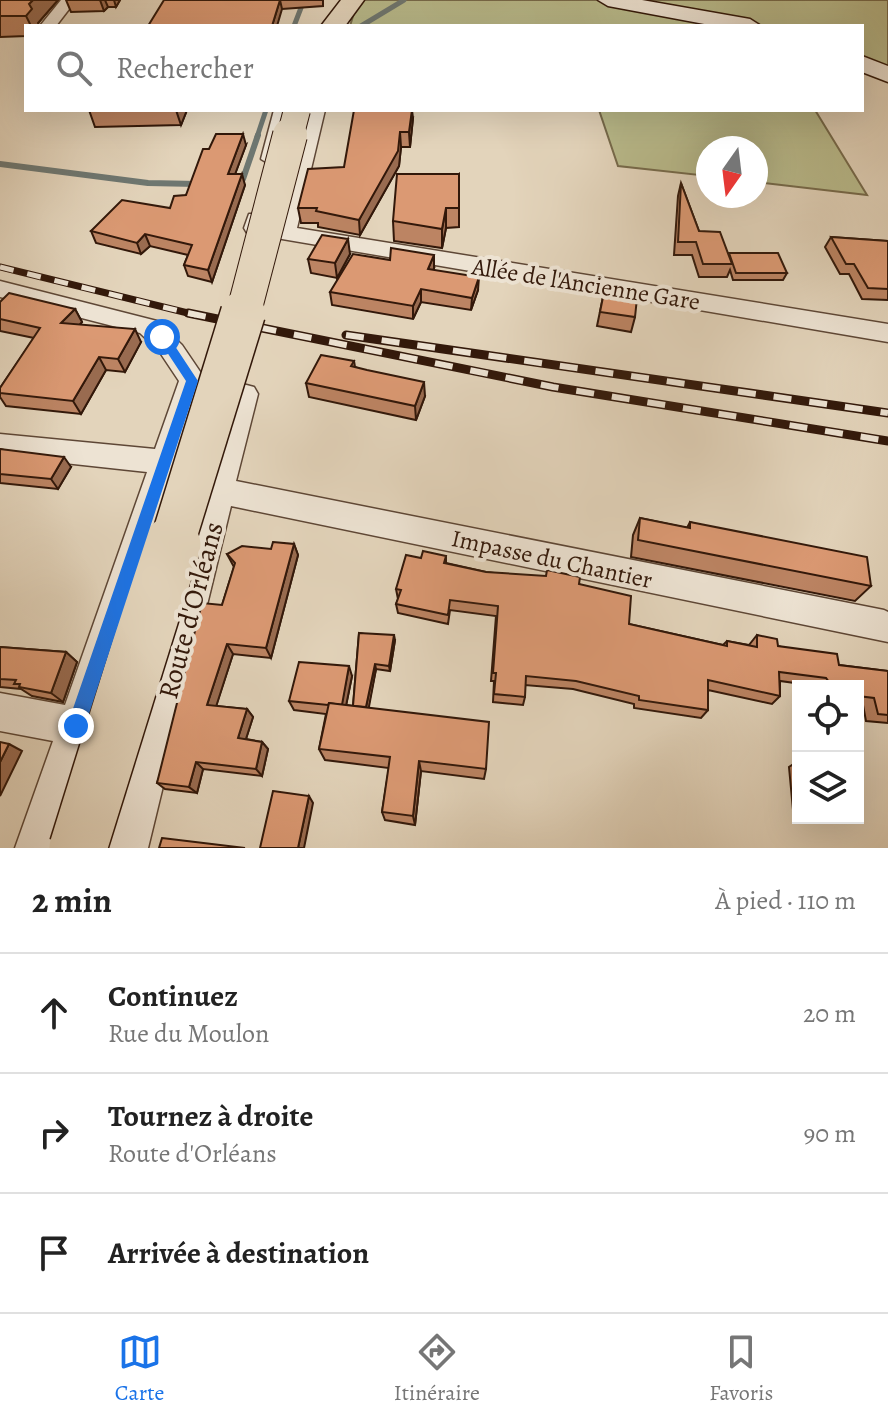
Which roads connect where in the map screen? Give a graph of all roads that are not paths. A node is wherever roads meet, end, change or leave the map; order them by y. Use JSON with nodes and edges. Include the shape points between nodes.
{"nodes":[{"id":1,"x":69,"y":0,"type":"edge"},
{"id":2,"x":608,"y":0,"type":"edge"},
{"id":3,"x":50,"y":24,"type":"edge"},
{"id":4,"x":739,"y":24,"type":"edge"},
{"id":5,"x":864,"y":64,"type":"edge"},
{"id":6,"x":888,"y":75,"type":"edge"},
{"id":7,"x":283,"y":112,"type":"edge"},
{"id":8,"x":296,"y":112,"type":"edge"},
{"id":9,"x":315,"y":112,"type":"edge"},
{"id":10,"x":285,"y":233,"type":"junction"},
{"id":11,"x":0,"y":289,"type":"edge"},
{"id":12,"x":888,"y":333,"type":"edge"},
{"id":13,"x":192,"y":381,"type":"junction"},
{"id":14,"x":0,"y":445,"type":"edge"},
{"id":15,"x":165,"y":462,"type":"junction"},
{"id":16,"x":221,"y":491,"type":"junction"},
{"id":17,"x":884,"y":627,"type":"dead end"},
{"id":18,"x":0,"y":712,"type":"edge"},
{"id":19,"x":76,"y":726,"type":"junction"},
{"id":20,"x":36,"y":848,"type":"edge"},
{"id":21,"x":78,"y":848,"type":"edge"},
{"id":22,"x":127,"y":848,"type":"edge"}],
"edges":[{"from":1,"to":3,"type":"street"},
{"from":2,"to":4,"type":"main road"},
{"from":5,"to":6,"type":"main road"},
{"from":7,"to":10,"type":"street","name":"Allée de l'Ancienne Gare","via":[[255,228]]},
{"from":8,"to":21,"type":"main road","name":"Route d'Orléans","bridge":true,"via":[[240,326]]},
{"from":9,"to":10,"type":"street"},
{"from":10,"to":12,"type":"street","name":"Allée de l'Ancienne Gare"},
{"from":11,"to":13,"type":"street","via":[[148,327],[178,355]]},
{"from":13,"to":15,"type":"street"},
{"from":13,"to":16,"type":"street","name":"Route d'Orléans","via":[[244,394]]},
{"from":14,"to":15,"type":"street"},
{"from":15,"to":19,"type":"street"},
{"from":16,"to":17,"type":"street","name":"Impasse du Chantier"},
{"from":16,"to":22,"type":"street","name":"Route d'Orléans"},
{"from":18,"to":19,"type":"street"},
{"from":19,"to":20,"type":"street"}]}
